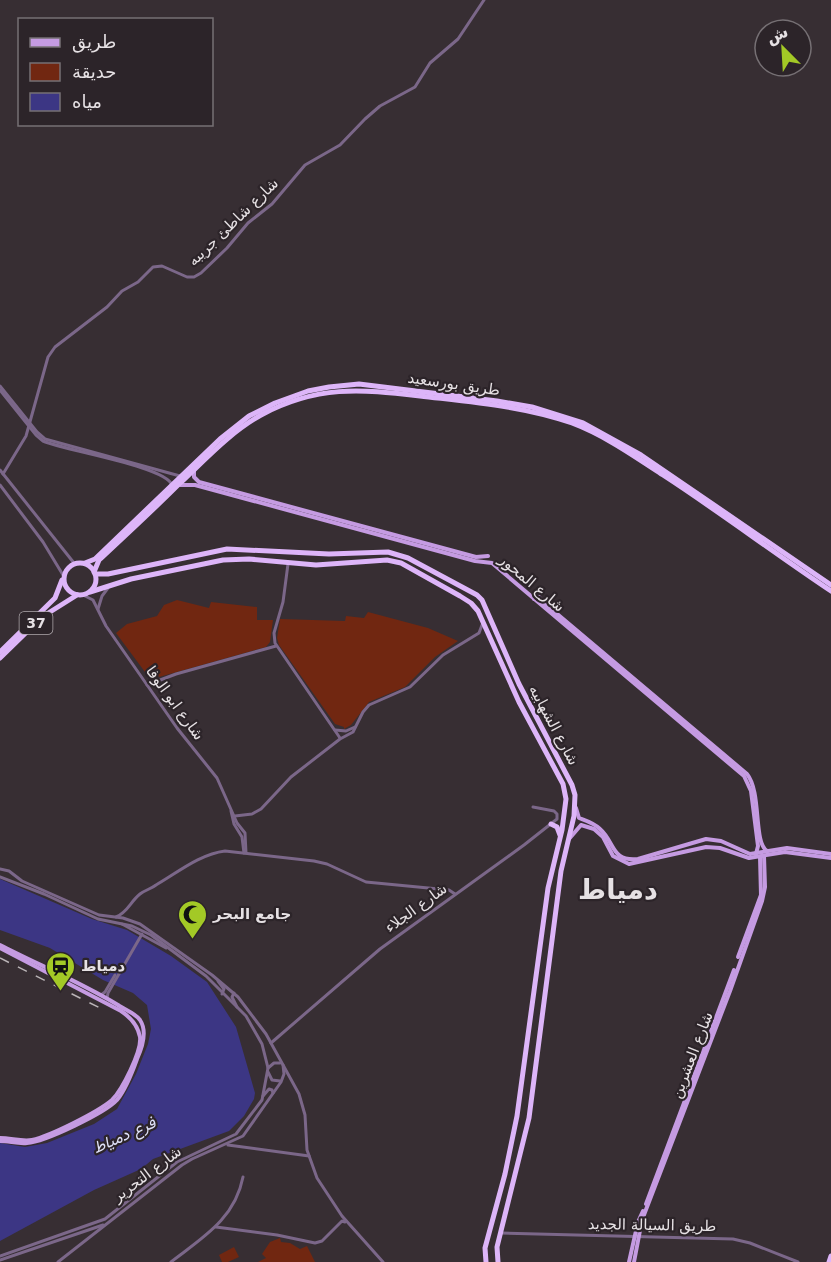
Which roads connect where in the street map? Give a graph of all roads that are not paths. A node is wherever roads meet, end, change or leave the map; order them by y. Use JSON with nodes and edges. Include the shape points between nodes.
{"nodes":[{"id":1,"x":484,"y":0,"type":"edge"},
{"id":2,"x":0,"y":388,"type":"edge"},
{"id":3,"x":244,"y":422,"type":"junction"},
{"id":4,"x":29,"y":424,"type":"junction"},
{"id":5,"x":0,"y":470,"type":"edge"},
{"id":6,"x":194,"y":470,"type":"junction"},
{"id":7,"x":3,"y":474,"type":"junction"},
{"id":8,"x":182,"y":476,"type":"junction"},
{"id":9,"x":0,"y":485,"type":"edge"},
{"id":10,"x":172,"y":485,"type":"junction"},
{"id":11,"x":179,"y":485,"type":"junction"},
{"id":12,"x":254,"y":499,"type":"junction"},
{"id":13,"x":146,"y":512,"type":"junction"},
{"id":14,"x":138,"y":520,"type":"junction"},
{"id":15,"x":46,"y":535,"type":"junction"},
{"id":16,"x":43,"y":542,"type":"junction"},
{"id":17,"x":264,"y":550,"type":"junction"},
{"id":18,"x":450,"y":552,"type":"junction"},
{"id":19,"x":310,"y":554,"type":"junction"},
{"id":20,"x":488,"y":556,"type":"dead end"},
{"id":21,"x":182,"y":558,"type":"junction"},
{"id":22,"x":264,"y":560,"type":"junction"},
{"id":23,"x":167,"y":562,"type":"junction"},
{"id":24,"x":74,"y":563,"type":"junction"},
{"id":25,"x":85,"y":563,"type":"junction"},
{"id":26,"x":288,"y":564,"type":"junction"},
{"id":27,"x":314,"y":565,"type":"junction"},
{"id":28,"x":184,"y":568,"type":"junction"},
{"id":29,"x":807,"y":572,"type":"junction"},
{"id":30,"x":95,"y":573,"type":"junction"},
{"id":31,"x":165,"y":573,"type":"junction"},
{"id":32,"x":63,"y":577,"type":"junction"},
{"id":33,"x":111,"y":584,"type":"junction"},
{"id":34,"x":831,"y":585,"type":"edge"},
{"id":35,"x":464,"y":589,"type":"junction"},
{"id":36,"x":90,"y":591,"type":"junction"},
{"id":37,"x":831,"y":591,"type":"edge"},
{"id":38,"x":80,"y":595,"type":"junction"},
{"id":39,"x":460,"y":596,"type":"junction"},
{"id":40,"x":55,"y":598,"type":"junction"},
{"id":41,"x":533,"y":599,"type":"junction"},
{"id":42,"x":63,"y":603,"type":"junction"},
{"id":43,"x":98,"y":610,"type":"junction"},
{"id":44,"x":483,"y":622,"type":"junction"},
{"id":45,"x":479,"y":633,"type":"junction"},
{"id":46,"x":489,"y":636,"type":"junction"},
{"id":47,"x":276,"y":646,"type":"junction"},
{"id":48,"x":0,"y":652,"type":"edge"},
{"id":49,"x":598,"y":652,"type":"junction"},
{"id":50,"x":0,"y":658,"type":"edge"},
{"id":51,"x":147,"y":685,"type":"junction"},
{"id":52,"x":637,"y":685,"type":"junction"},
{"id":53,"x":522,"y":690,"type":"junction"},
{"id":54,"x":514,"y":694,"type":"junction"},
{"id":55,"x":526,"y":698,"type":"junction"},
{"id":56,"x":519,"y":702,"type":"junction"},
{"id":57,"x":356,"y":727,"type":"junction"},
{"id":58,"x":334,"y":729,"type":"junction"},
{"id":59,"x":340,"y":739,"type":"junction"},
{"id":60,"x":566,"y":774,"type":"junction"},
{"id":61,"x":561,"y":781,"type":"junction"},
{"id":62,"x":575,"y":803,"type":"junction"},
{"id":63,"x":533,"y":807,"type":"dead end"},
{"id":64,"x":231,"y":810,"type":"junction"},
{"id":65,"x":235,"y":816,"type":"junction"},
{"id":66,"x":583,"y":822,"type":"junction"},
{"id":67,"x":551,"y":824,"type":"junction"},
{"id":68,"x":561,"y":837,"type":"junction"},
{"id":69,"x":706,"y":839,"type":"junction"},
{"id":70,"x":568,"y":840,"type":"junction"},
{"id":71,"x":716,"y":840,"type":"junction"},
{"id":72,"x":703,"y":847,"type":"junction"},
{"id":73,"x":714,"y":847,"type":"junction"},
{"id":74,"x":245,"y":853,"type":"junction"},
{"id":75,"x":762,"y":854,"type":"junction"},
{"id":76,"x":831,"y":856,"type":"edge"},
{"id":77,"x":554,"y":859,"type":"junction"},
{"id":78,"x":563,"y":860,"type":"junction"},
{"id":79,"x":0,"y":869,"type":"edge"},
{"id":80,"x":552,"y":870,"type":"junction"},
{"id":81,"x":561,"y":871,"type":"junction"},
{"id":82,"x":13,"y":874,"type":"junction"},
{"id":83,"x":0,"y":876,"type":"edge"},
{"id":84,"x":9,"y":881,"type":"junction"},
{"id":85,"x":455,"y":894,"type":"junction"},
{"id":86,"x":114,"y":917,"type":"junction"},
{"id":87,"x":121,"y":923,"type":"junction"},
{"id":88,"x":141,"y":933,"type":"junction"},
{"id":89,"x":0,"y":946,"type":"edge"},
{"id":90,"x":169,"y":949,"type":"junction"},
{"id":91,"x":217,"y":978,"type":"junction"},
{"id":92,"x":112,"y":984,"type":"junction"},
{"id":93,"x":534,"y":990,"type":"junction"},
{"id":94,"x":545,"y":991,"type":"junction"},
{"id":95,"x":234,"y":993,"type":"junction"},
{"id":96,"x":222,"y":994,"type":"junction"},
{"id":97,"x":101,"y":995,"type":"junction"},
{"id":98,"x":109,"y":1000,"type":"junction"},
{"id":99,"x":237,"y":1007,"type":"junction"},
{"id":100,"x":139,"y":1019,"type":"junction"},
{"id":101,"x":133,"y":1023,"type":"junction"},
{"id":102,"x":141,"y":1033,"type":"junction"},
{"id":103,"x":271,"y":1042,"type":"junction"},
{"id":104,"x":282,"y":1063,"type":"junction"},
{"id":105,"x":268,"y":1069,"type":"junction"},
{"id":106,"x":523,"y":1077,"type":"junction"},
{"id":107,"x":533,"y":1079,"type":"junction"},
{"id":108,"x":282,"y":1080,"type":"junction"},
{"id":109,"x":273,"y":1095,"type":"junction"},
{"id":110,"x":263,"y":1096,"type":"junction"},
{"id":111,"x":0,"y":1139,"type":"edge"},
{"id":112,"x":226,"y":1144,"type":"junction"},
{"id":113,"x":309,"y":1156,"type":"junction"},
{"id":114,"x":186,"y":1160,"type":"junction"},
{"id":115,"x":176,"y":1164,"type":"junction"},
{"id":116,"x":180,"y":1168,"type":"junction"},
{"id":117,"x":505,"y":1174,"type":"junction"},
{"id":118,"x":243,"y":1177,"type":"dead end"},
{"id":119,"x":515,"y":1177,"type":"junction"},
{"id":120,"x":497,"y":1205,"type":"junction"},
{"id":121,"x":507,"y":1208,"type":"junction"},
{"id":122,"x":346,"y":1222,"type":"junction"},
{"id":123,"x":106,"y":1224,"type":"junction"},
{"id":124,"x":216,"y":1227,"type":"junction"},
{"id":125,"x":501,"y":1233,"type":"junction"},
{"id":126,"x":638,"y":1237,"type":"junction"},
{"id":127,"x":185,"y":1253,"type":"junction"},
{"id":128,"x":634,"y":1255,"type":"junction"},
{"id":129,"x":831,"y":1256,"type":"edge"},
{"id":130,"x":0,"y":1258,"type":"edge"},
{"id":131,"x":58,"y":1262,"type":"edge"},
{"id":132,"x":171,"y":1262,"type":"edge"},
{"id":133,"x":179,"y":1262,"type":"edge"},
{"id":134,"x":383,"y":1262,"type":"edge"},
{"id":135,"x":486,"y":1262,"type":"edge"},
{"id":136,"x":498,"y":1262,"type":"edge"},
{"id":137,"x":629,"y":1262,"type":"edge"},
{"id":138,"x":634,"y":1262,"type":"edge"},
{"id":139,"x":798,"y":1262,"type":"edge"},
{"id":140,"x":829,"y":1262,"type":"edge"}],
"edges":[{"from":1,"to":4,"type":"street","name":"شارع شاطئ جريبه","via":[[458,39],[432,62],[415,87],[380,106],[340,145],[305,165],[272,204],[248,223],[201,273],[187,277],[162,266],[152,268],[54,348]]},
{"from":2,"to":4,"type":"street"},
{"from":3,"to":6,"type":"highway","name":"طريق بورسعيد"},
{"from":3,"to":8,"type":"highway","name":"طريق بورسعيد","via":[[225,434]]},
{"from":3,"to":29,"type":"highway","name":"طريق بورسعيد","via":[[301,398],[354,387],[505,407],[560,420],[621,448]]},
{"from":4,"to":7,"type":"street","name":"شارع شاطئ جريبه","via":[[23,443]]},
{"from":4,"to":8,"type":"street","via":[[50,440]]},
{"from":4,"to":10,"type":"street","via":[[46,442],[148,470],[168,478]]},
{"from":5,"to":7,"type":"street"},
{"from":6,"to":11,"type":"highway","name":"طريق بورسعيد"},
{"from":6,"to":12,"type":"main road","name":"شارع المحور","via":[[198,482]]},
{"from":7,"to":15,"type":"street"},
{"from":8,"to":10,"type":"highway","name":"طريق بورسعيد"},
{"from":9,"to":16,"type":"street"},
{"from":10,"to":13,"type":"highway","name":"طريق بورسعيد"},
{"from":11,"to":12,"type":"main road","name":"شارع المحور"},
{"from":11,"to":13,"type":"highway","name":"طريق بورسعيد"},
{"from":12,"to":18,"type":"main road","name":"شارع المحور"},
{"from":13,"to":14,"type":"highway","name":"طريق بورسعيد"},
{"from":14,"to":25,"type":"highway","name":"طريق بورسعيد","via":[[95,559]]},
{"from":14,"to":30,"type":"highway","name":"طريق بورسعيد","via":[[99,560]]},
{"from":15,"to":16,"type":"street"},
{"from":15,"to":24,"type":"street"},
{"from":16,"to":32,"type":"street"},
{"from":17,"to":19,"type":"highway","name":"شارع الشهابيه"},
{"from":17,"to":21,"type":"highway","name":"شارع الشهابيه","via":[[222,550]]},
{"from":17,"to":22,"type":"highway"},
{"from":18,"to":20,"type":"main road","name":"شارع المحور"},
{"from":18,"to":41,"type":"main road","name":"شارع المحور","via":[[492,563]]},
{"from":19,"to":27,"type":"highway","via":[[316,560]]},
{"from":19,"to":35,"type":"highway","name":"شارع الشهابيه","via":[[395,553]]},
{"from":21,"to":23,"type":"highway","name":"شارع الشهابيه"},
{"from":21,"to":28,"type":"highway"},
{"from":22,"to":26,"type":"highway","name":"شارع الشهابيه"},
{"from":22,"to":28,"type":"highway","name":"شارع الشهابيه","via":[[223,560]]},
{"from":23,"to":30,"type":"highway","name":"شارع الشهابيه"},
{"from":23,"to":31,"type":"highway","via":[[171,567]]},
{"from":24,"to":25,"type":"highway"},
{"from":24,"to":32,"type":"highway"},
{"from":25,"to":30,"type":"highway"},
{"from":26,"to":27,"type":"highway","name":"شارع الشهابيه"},
{"from":26,"to":47,"type":"street","via":[[274,633]]},
{"from":27,"to":39,"type":"highway","name":"شارع الشهابيه","via":[[394,561]]},
{"from":28,"to":31,"type":"highway","name":"شارع الشهابيه"},
{"from":29,"to":34,"type":"highway","name":"طريق بورسعيد"},
{"from":29,"to":37,"type":"highway","name":"طريق بورسعيد"},
{"from":30,"to":36,"type":"highway"},
{"from":31,"to":33,"type":"highway","name":"شارع الشهابيه"},
{"from":32,"to":38,"type":"highway","via":[[67,589]]},
{"from":32,"to":40,"type":"highway","number":"37"},
{"from":33,"to":36,"type":"highway","name":"شارع الشهابيه"},
{"from":33,"to":43,"type":"street"},
{"from":35,"to":39,"type":"highway"},
{"from":35,"to":53,"type":"highway","name":"شارع الشهابيه","via":[[482,600]]},
{"from":36,"to":38,"type":"highway"},
{"from":38,"to":42,"type":"highway","number":"37"},
{"from":38,"to":43,"type":"street","name":"شارع ابو الوفا","via":[[91,598]]},
{"from":39,"to":44,"type":"highway","name":"شارع الشهابيه","via":[[474,606]]},
{"from":40,"to":42,"type":"highway","via":[[62,597]]},
{"from":40,"to":48,"type":"highway","number":"37"},
{"from":41,"to":49,"type":"main road","name":"شارع المحور"},
{"from":41,"to":49,"type":"main road","name":"شارع المحور","via":[[539,597]]},
{"from":42,"to":50,"type":"highway","number":"37","via":[[37,621]]},
{"from":43,"to":51,"type":"street","name":"شارع ابو الوفا"},
{"from":44,"to":45,"type":"street"},
{"from":44,"to":46,"type":"highway","name":"شارع الشهابيه"},
{"from":45,"to":46,"type":"street"},
{"from":45,"to":57,"type":"street","via":[[446,653],[410,687],[370,704]]},
{"from":46,"to":54,"type":"highway","name":"شارع الشهابيه"},
{"from":47,"to":51,"type":"street"},
{"from":47,"to":58,"type":"street"},
{"from":49,"to":52,"type":"main road","name":"شارع المحور"},
{"from":51,"to":64,"type":"street","name":"شارع ابو الوفا","via":[[217,778]]},
{"from":52,"to":75,"type":"main road","name":"شارع المحور","via":[[746,779]]},
{"from":52,"to":75,"type":"main road","name":"شارع المحور","via":[[749,777],[755,790]]},
{"from":53,"to":54,"type":"highway"},
{"from":53,"to":55,"type":"highway","name":"شارع الشهابيه"},
{"from":54,"to":56,"type":"highway","name":"شارع الشهابيه"},
{"from":55,"to":56,"type":"highway"},
{"from":55,"to":60,"type":"highway","name":"شارع الشهابيه"},
{"from":56,"to":61,"type":"highway","name":"شارع الشهابيه"},
{"from":57,"to":58,"type":"street"},
{"from":57,"to":59,"type":"street"},
{"from":58,"to":59,"type":"street"},
{"from":59,"to":65,"type":"street","via":[[287,781],[259,810]]},
{"from":60,"to":61,"type":"highway"},
{"from":60,"to":62,"type":"highway","name":"شارع الشهابيه","via":[[574,789]]},
{"from":61,"to":68,"type":"highway","name":"شارع الشهابيه","via":[[566,799]]},
{"from":62,"to":66,"type":"main road"},
{"from":62,"to":70,"type":"highway","name":"شارع الشهابيه"},
{"from":63,"to":67,"type":"street","via":[[556,812]]},
{"from":64,"to":65,"type":"street","name":"شارع ابو الوفا"},
{"from":64,"to":74,"type":"street","name":"شارع ابو الوفا"},
{"from":65,"to":74,"type":"street","name":"شارع ابو الوفا","via":[[246,835]]},
{"from":66,"to":69,"type":"main road","via":[[602,830],[617,854],[630,860]]},
{"from":66,"to":70,"type":"main road"},
{"from":66,"to":72,"type":"main road","via":[[603,837],[613,856],[626,863]]},
{"from":67,"to":68,"type":"highway"},
{"from":67,"to":85,"type":"street","name":"شارع الجلاء"},
{"from":68,"to":77,"type":"highway","name":"شارع الشهابيه"},
{"from":69,"to":71,"type":"main road"},
{"from":69,"to":72,"type":"main road"},
{"from":70,"to":78,"type":"highway","name":"شارع الشهابيه"},
{"from":71,"to":73,"type":"main road","via":[[712,843]]},
{"from":71,"to":75,"type":"main road","via":[[745,852]]},
{"from":72,"to":73,"type":"main road"},
{"from":73,"to":75,"type":"main road","via":[[745,858]]},
{"from":74,"to":85,"type":"street","via":[[317,861],[363,881],[449,890]]},
{"from":74,"to":86,"type":"street","via":[[219,852],[187,867],[143,891],[125,913]]},
{"from":75,"to":76,"type":"main road"},
{"from":75,"to":126,"type":"main road","name":"شارع العشرين","via":[[759,901],[638,1222]]},
{"from":77,"to":78,"type":"highway"},
{"from":77,"to":80,"type":"highway","name":"شارع الشهابيه"},
{"from":78,"to":81,"type":"highway","name":"شارع الشهابيه"},
{"from":79,"to":82,"type":"street"},
{"from":79,"to":83,"type":"street"},
{"from":80,"to":81,"type":"highway","via":[[556,867]]},
{"from":80,"to":93,"type":"highway","name":"شارع الشهابيه"},
{"from":81,"to":94,"type":"highway","name":"شارع الشهابيه"},
{"from":82,"to":84,"type":"street","via":[[8,875]]},
{"from":82,"to":86,"type":"street","via":[[99,915]]},
{"from":83,"to":84,"type":"street"},
{"from":84,"to":87,"type":"street","via":[[98,919]]},
{"from":85,"to":103,"type":"street","name":"شارع الجلاء","via":[[374,954]]},
{"from":86,"to":91,"type":"street","via":[[147,928]]},
{"from":87,"to":88,"type":"street"},
{"from":87,"to":90,"type":"street","via":[[145,931]]},
{"from":88,"to":90,"type":"street"},
{"from":88,"to":92,"type":"street"},
{"from":89,"to":97,"type":"main road"},
{"from":89,"to":101,"type":"main road","via":[[108,1002]]},
{"from":90,"to":96,"type":"street","via":[[207,976]]},
{"from":91,"to":95,"type":"street"},
{"from":91,"to":96,"type":"street","via":[[224,989]]},
{"from":92,"to":97,"type":"street"},
{"from":92,"to":98,"type":"street","via":[[107,994]]},
{"from":93,"to":94,"type":"highway"},
{"from":93,"to":106,"type":"highway","name":"شارع الشهابيه"},
{"from":94,"to":107,"type":"highway","name":"شارع الشهابيه"},
{"from":95,"to":99,"type":"street"},
{"from":95,"to":103,"type":"street"},
{"from":96,"to":99,"type":"street"},
{"from":97,"to":98,"type":"main road"},
{"from":98,"to":100,"type":"main road"},
{"from":99,"to":105,"type":"street","via":[[255,1030]]},
{"from":100,"to":101,"type":"main road"},
{"from":100,"to":102,"type":"main road"},
{"from":101,"to":102,"type":"main road"},
{"from":102,"to":111,"type":"main road","via":[[143,1043],[137,1060],[118,1099],[107,1108],[32,1143]]},
{"from":103,"to":104,"type":"street"},
{"from":104,"to":105,"type":"street","via":[[274,1063]]},
{"from":104,"to":108,"type":"street"},
{"from":104,"to":113,"type":"street","via":[[303,1104]]},
{"from":105,"to":108,"type":"street","via":[[272,1080]]},
{"from":105,"to":110,"type":"street","name":"شارع التحرير"},
{"from":106,"to":107,"type":"highway"},
{"from":106,"to":117,"type":"highway","name":"شارع الشهابيه"},
{"from":107,"to":119,"type":"highway","name":"شارع الشهابيه","via":[[529,1118]]},
{"from":108,"to":109,"type":"street","name":"شارع التحرير"},
{"from":109,"to":110,"type":"street","via":[[269,1089]]},
{"from":109,"to":112,"type":"street","name":"شارع التحرير","via":[[243,1136]]},
{"from":110,"to":114,"type":"street","name":"شارع التحرير","via":[[239,1132]]},
{"from":112,"to":113,"type":"street"},
{"from":112,"to":114,"type":"street","name":"شارع التحرير"},
{"from":113,"to":122,"type":"street","via":[[320,1183]]},
{"from":114,"to":115,"type":"street","name":"شارع التحرير"},
{"from":114,"to":116,"type":"street","name":"شارع التحرير"},
{"from":115,"to":116,"type":"street"},
{"from":115,"to":130,"type":"street","name":"شارع التحرير","via":[[105,1220]]},
{"from":116,"to":123,"type":"street","name":"شارع التحرير"},
{"from":117,"to":119,"type":"highway"},
{"from":117,"to":120,"type":"highway","name":"شارع الشهابيه"},
{"from":118,"to":124,"type":"street","via":[[238,1198]]},
{"from":119,"to":121,"type":"highway","name":"شارع الشهابيه"},
{"from":120,"to":121,"type":"highway"},
{"from":120,"to":135,"type":"highway","name":"شارع الشهابيه","via":[[485,1248]]},
{"from":121,"to":125,"type":"highway","name":"شارع الشهابيه"},
{"from":122,"to":124,"type":"street","via":[[342,1221],[315,1243]]},
{"from":122,"to":134,"type":"street"},
{"from":123,"to":130,"type":"street","name":"شارع التحرير"},
{"from":123,"to":131,"type":"street","name":"شارع التحرير"},
{"from":124,"to":127,"type":"street"},
{"from":125,"to":126,"type":"street","name":"طريق السيالة الجديد"},
{"from":125,"to":136,"type":"highway","name":"شارع الشهابيه","via":[[496,1250]]},
{"from":126,"to":128,"type":"main road","name":"شارع العشرين"},
{"from":126,"to":139,"type":"street","name":"طريق السيالة الجديد","via":[[733,1239]]},
{"from":127,"to":132,"type":"street"},
{"from":127,"to":133,"type":"street"},
{"from":128,"to":137,"type":"main road","name":"شارع العشرين"},
{"from":128,"to":138,"type":"main road","name":"شارع العشرين"},
{"from":129,"to":140,"type":"highway"}]}
